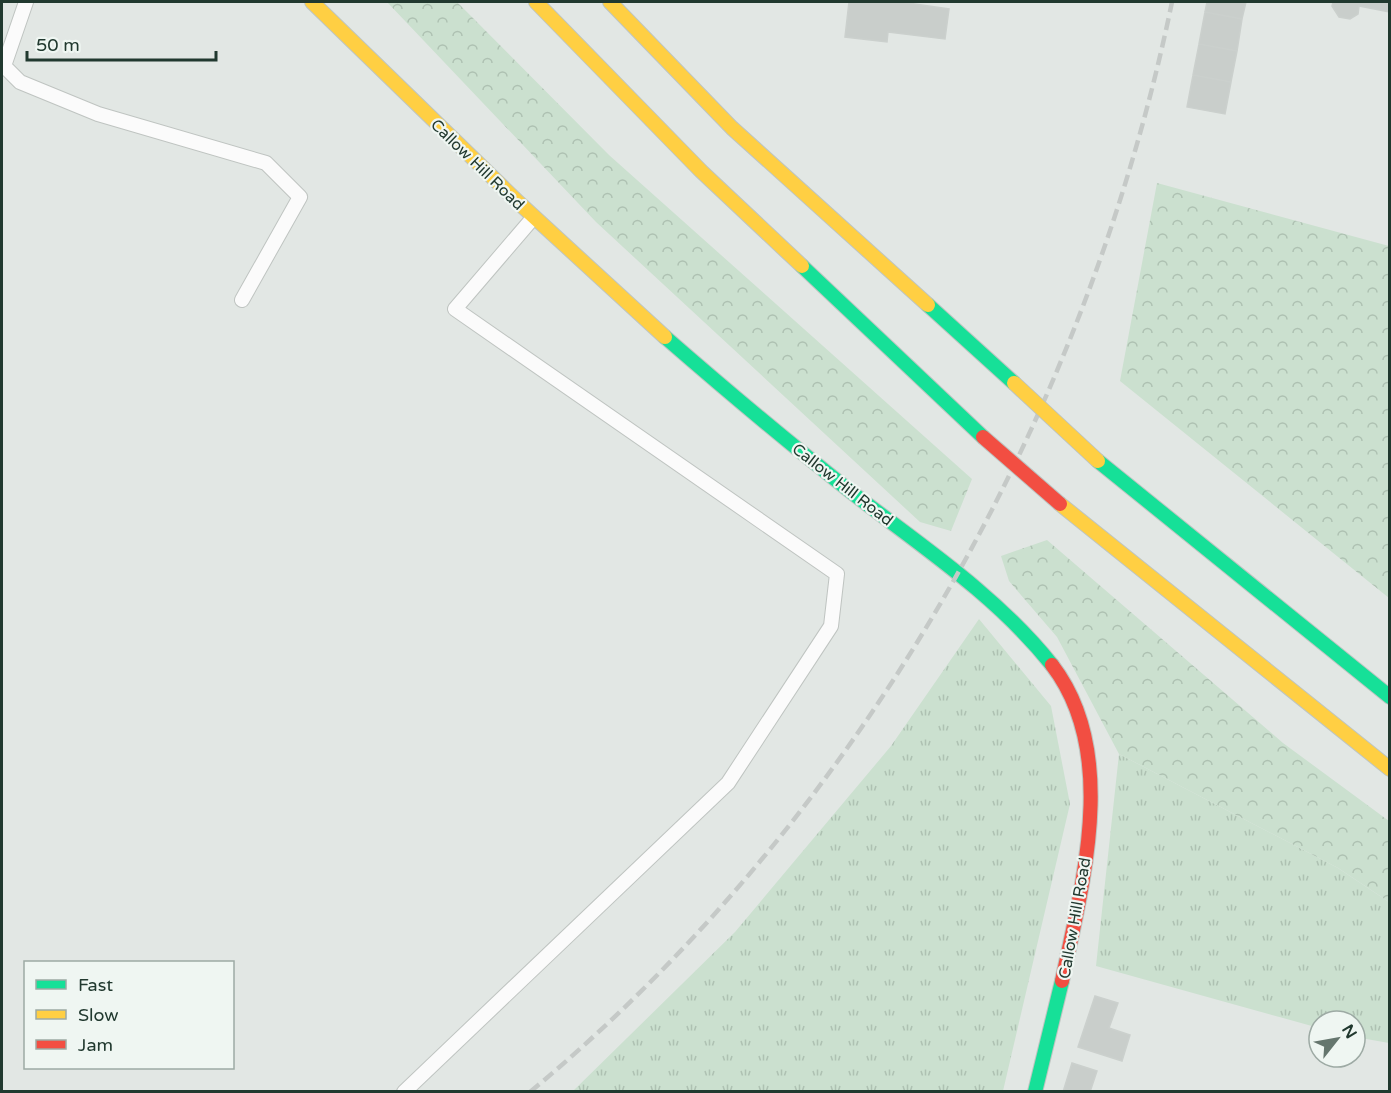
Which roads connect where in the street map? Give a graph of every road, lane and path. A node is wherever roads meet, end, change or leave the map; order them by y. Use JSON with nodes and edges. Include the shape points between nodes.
{"nodes":[{"id":1,"x":26,"y":2,"type":"edge"},
{"id":2,"x":312,"y":2,"type":"edge"},
{"id":3,"x":536,"y":2,"type":"edge"},
{"id":4,"x":610,"y":2,"type":"edge"},
{"id":5,"x":533,"y":218,"type":"junction"},
{"id":6,"x":242,"y":300,"type":"dead end"},
{"id":7,"x":1389,"y":697,"type":"edge"},
{"id":8,"x":1389,"y":769,"type":"edge"},
{"id":9,"x":404,"y":1092,"type":"edge"},
{"id":10,"x":1035,"y":1092,"type":"edge"}],
"edges":[{"from":1,"to":6,"type":"lane","via":[[4,66],[20,82],[98,114],[266,163],[300,197]]},
{"from":2,"to":5,"type":"main road","name":"Callow Hill Road"},
{"from":3,"to":8,"type":"main road","bridge":true,"via":[[700,171],[983,436],[1060,504]]},
{"from":4,"to":7,"type":"main road","bridge":true,"via":[[732,128],[1098,461]]},
{"from":5,"to":9,"type":"lane","via":[[455,309],[837,574],[831,626],[728,783]]},
{"from":5,"to":10,"type":"main road","name":"Callow Hill Road","via":[[750,410],[980,590],[1017,623],[1066,685],[1089,745],[1087,843],[1066,969]]}]}
